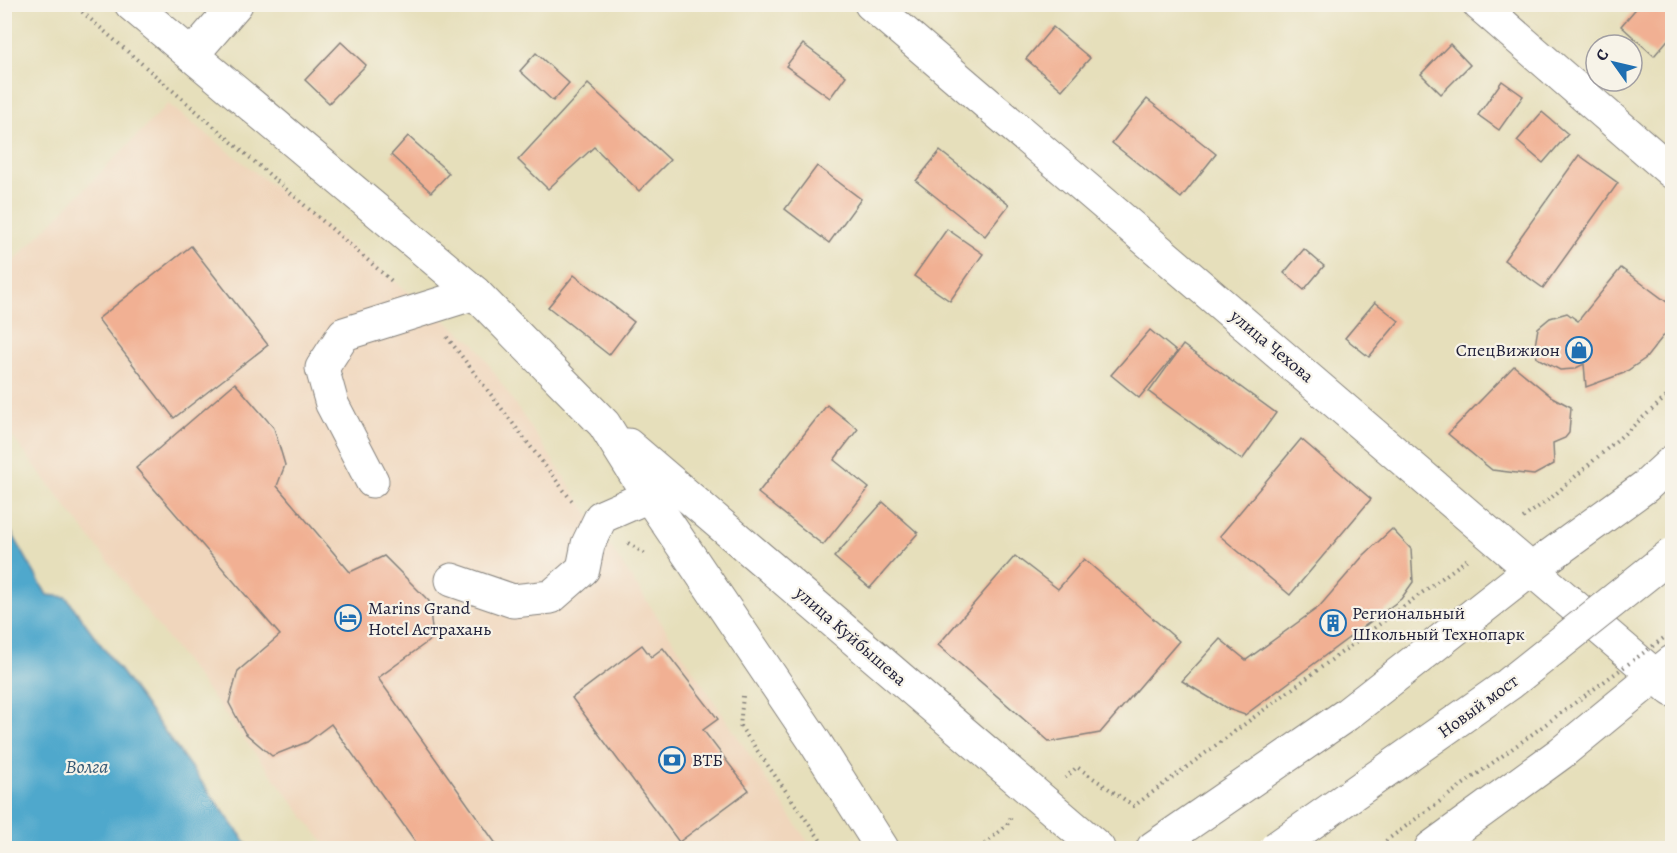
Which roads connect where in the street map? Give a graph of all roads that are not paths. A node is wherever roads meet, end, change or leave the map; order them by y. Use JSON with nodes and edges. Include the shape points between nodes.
{"nodes":[{"id":1,"x":131,"y":4,"type":"edge"},
{"id":2,"x":236,"y":4,"type":"edge"},
{"id":3,"x":871,"y":4,"type":"edge"},
{"id":4,"x":1479,"y":4,"type":"edge"},
{"id":5,"x":192,"y":55,"type":"junction"},
{"id":6,"x":1672,"y":172,"type":"edge"},
{"id":7,"x":475,"y":293,"type":"junction"},
{"id":8,"x":604,"y":424,"type":"junction"},
{"id":9,"x":1672,"y":462,"type":"edge"},
{"id":10,"x":372,"y":481,"type":"dead end"},
{"id":11,"x":649,"y":496,"type":"junction"},
{"id":12,"x":1672,"y":554,"type":"edge"},
{"id":13,"x":1533,"y":568,"type":"junction"},
{"id":14,"x":452,"y":580,"type":"dead end"},
{"id":15,"x":1667,"y":676,"type":"edge"},
{"id":16,"x":1168,"y":845,"type":"edge"},
{"id":17,"x":882,"y":849,"type":"edge"},
{"id":18,"x":1098,"y":849,"type":"edge"},
{"id":19,"x":1276,"y":849,"type":"edge"},
{"id":20,"x":1431,"y":849,"type":"edge"}],
"edges":[{"from":1,"to":5,"type":"main road"},
{"from":2,"to":5,"type":"main road"},
{"from":3,"to":13,"type":"main road","name":"улица Чехова"},
{"from":4,"to":6,"type":"main road"},
{"from":5,"to":7,"type":"main road"},
{"from":7,"to":8,"type":"main road"},
{"from":7,"to":10,"type":"main road","via":[[344,334],[322,368],[332,404]]},
{"from":8,"to":11,"type":"main road"},
{"from":8,"to":18,"type":"main road","name":"улица Куйбышева"},
{"from":9,"to":13,"type":"main road","via":[[1646,486]]},
{"from":11,"to":14,"type":"main road","via":[[601,517],[588,544],[583,569],[551,597],[513,600]]},
{"from":11,"to":17,"type":"main road","via":[[813,739]]},
{"from":12,"to":19,"type":"main road","name":"Новый мост","bridge":true,"via":[[1509,684]]},
{"from":13,"to":15,"type":"main road","name":"улица Чехова"},
{"from":13,"to":16,"type":"main road","via":[[1346,715]]},
{"from":15,"to":20,"type":"main road"}]}
